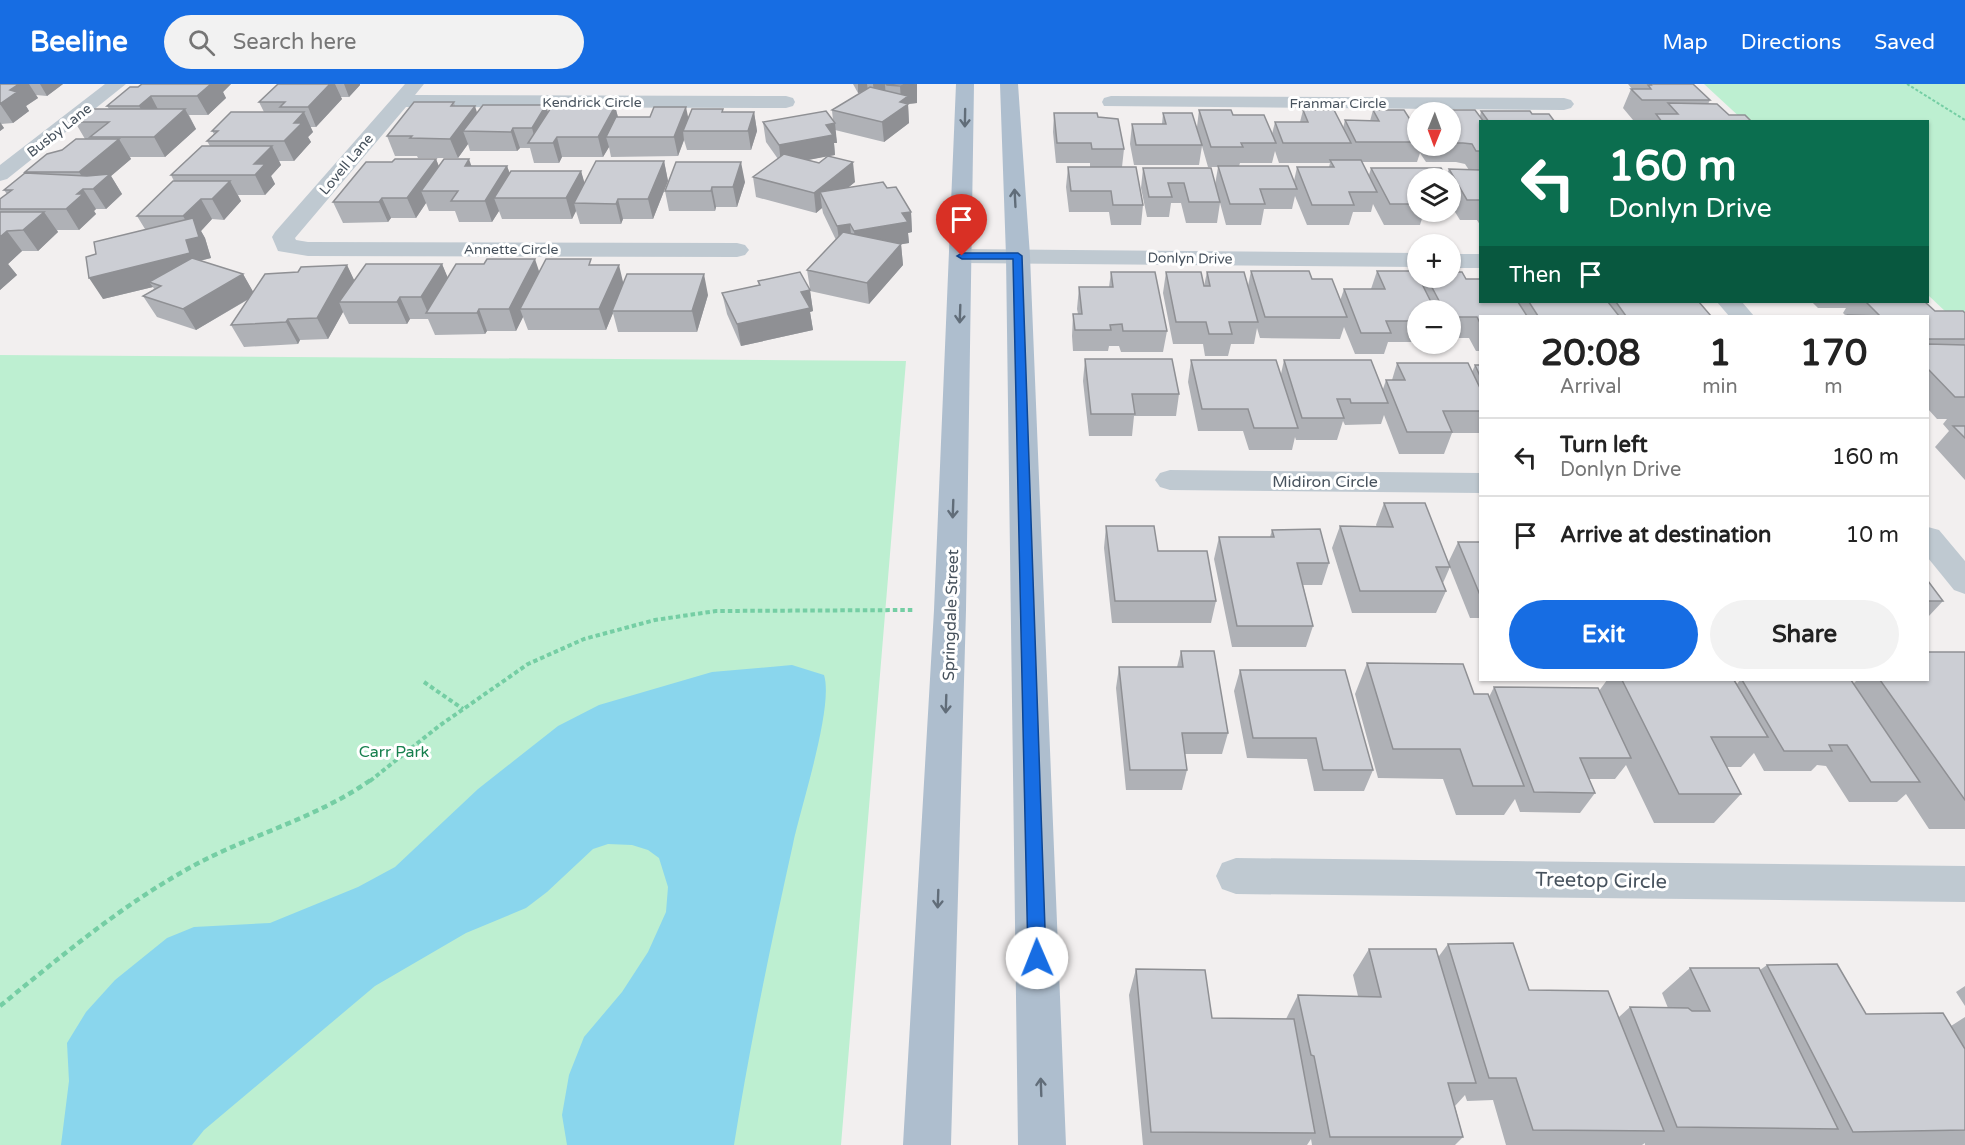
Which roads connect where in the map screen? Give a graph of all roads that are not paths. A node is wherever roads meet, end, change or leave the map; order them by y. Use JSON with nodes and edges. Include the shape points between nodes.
{"nodes":[{"id":1,"x":117,"y":84,"type":"edge"},
{"id":2,"x":415,"y":84,"type":"edge"},
{"id":3,"x":965,"y":84,"type":"edge"},
{"id":4,"x":1008,"y":84,"type":"edge"},
{"id":5,"x":1547,"y":84,"type":"edge"},
{"id":6,"x":399,"y":102,"type":"junction"},
{"id":7,"x":786,"y":102,"type":"dead end"},
{"id":8,"x":1111,"y":102,"type":"dead end"},
{"id":9,"x":1564,"y":104,"type":"junction"},
{"id":10,"x":1576,"y":120,"type":"edge"},
{"id":11,"x":0,"y":175,"type":"edge"},
{"id":12,"x":286,"y":246,"type":"joint"},
{"id":13,"x":737,"y":250,"type":"dead end"},
{"id":14,"x":962,"y":256,"type":"junction"},
{"id":15,"x":1018,"y":256,"type":"junction"},
{"id":16,"x":1407,"y":260,"type":"edge"},
{"id":17,"x":1461,"y":261,"type":"edge"},
{"id":18,"x":1479,"y":261,"type":"edge"},
{"id":19,"x":1730,"y":303,"type":"edge"},
{"id":20,"x":1741,"y":315,"type":"edge"},
{"id":21,"x":1170,"y":480,"type":"dead end"},
{"id":22,"x":1479,"y":483,"type":"edge"},
{"id":23,"x":1929,"y":539,"type":"edge"},
{"id":24,"x":1965,"y":582,"type":"edge"},
{"id":25,"x":1236,"y":876,"type":"dead end"},
{"id":26,"x":1965,"y":884,"type":"edge"},
{"id":27,"x":927,"y":1145,"type":"edge"},
{"id":28,"x":1042,"y":1145,"type":"edge"}],
"edges":[{"from":1,"to":11,"type":"street","name":"Busby Lane"},
{"from":2,"to":6,"type":"street","name":"Lovell Lane"},
{"from":3,"to":14,"type":"main road","name":"Springdale Street","one_way":true},
{"from":15,"to":4,"type":"main road","one_way":true},
{"from":5,"to":9,"type":"street"},
{"from":6,"to":7,"type":"street","name":"Kendrick Circle"},
{"from":6,"to":12,"type":"street","name":"Lovell Lane","via":[[283,237]]},
{"from":8,"to":9,"type":"street","name":"Franmar Circle"},
{"from":9,"to":10,"type":"street"},
{"from":12,"to":13,"type":"street","name":"Annette Circle"},
{"from":14,"to":15,"type":"street","name":"Donlyn Drive"},
{"from":14,"to":27,"type":"main road","name":"Springdale Street","one_way":true},
{"from":15,"to":16,"type":"street","name":"Donlyn Drive"},
{"from":28,"to":15,"type":"main road","one_way":true},
{"from":17,"to":18,"type":"street"},
{"from":19,"to":20,"type":"street"},
{"from":21,"to":22,"type":"street","name":"Midiron Circle"},
{"from":23,"to":24,"type":"street"},
{"from":25,"to":26,"type":"street","name":"Treetop Circle"}]}
